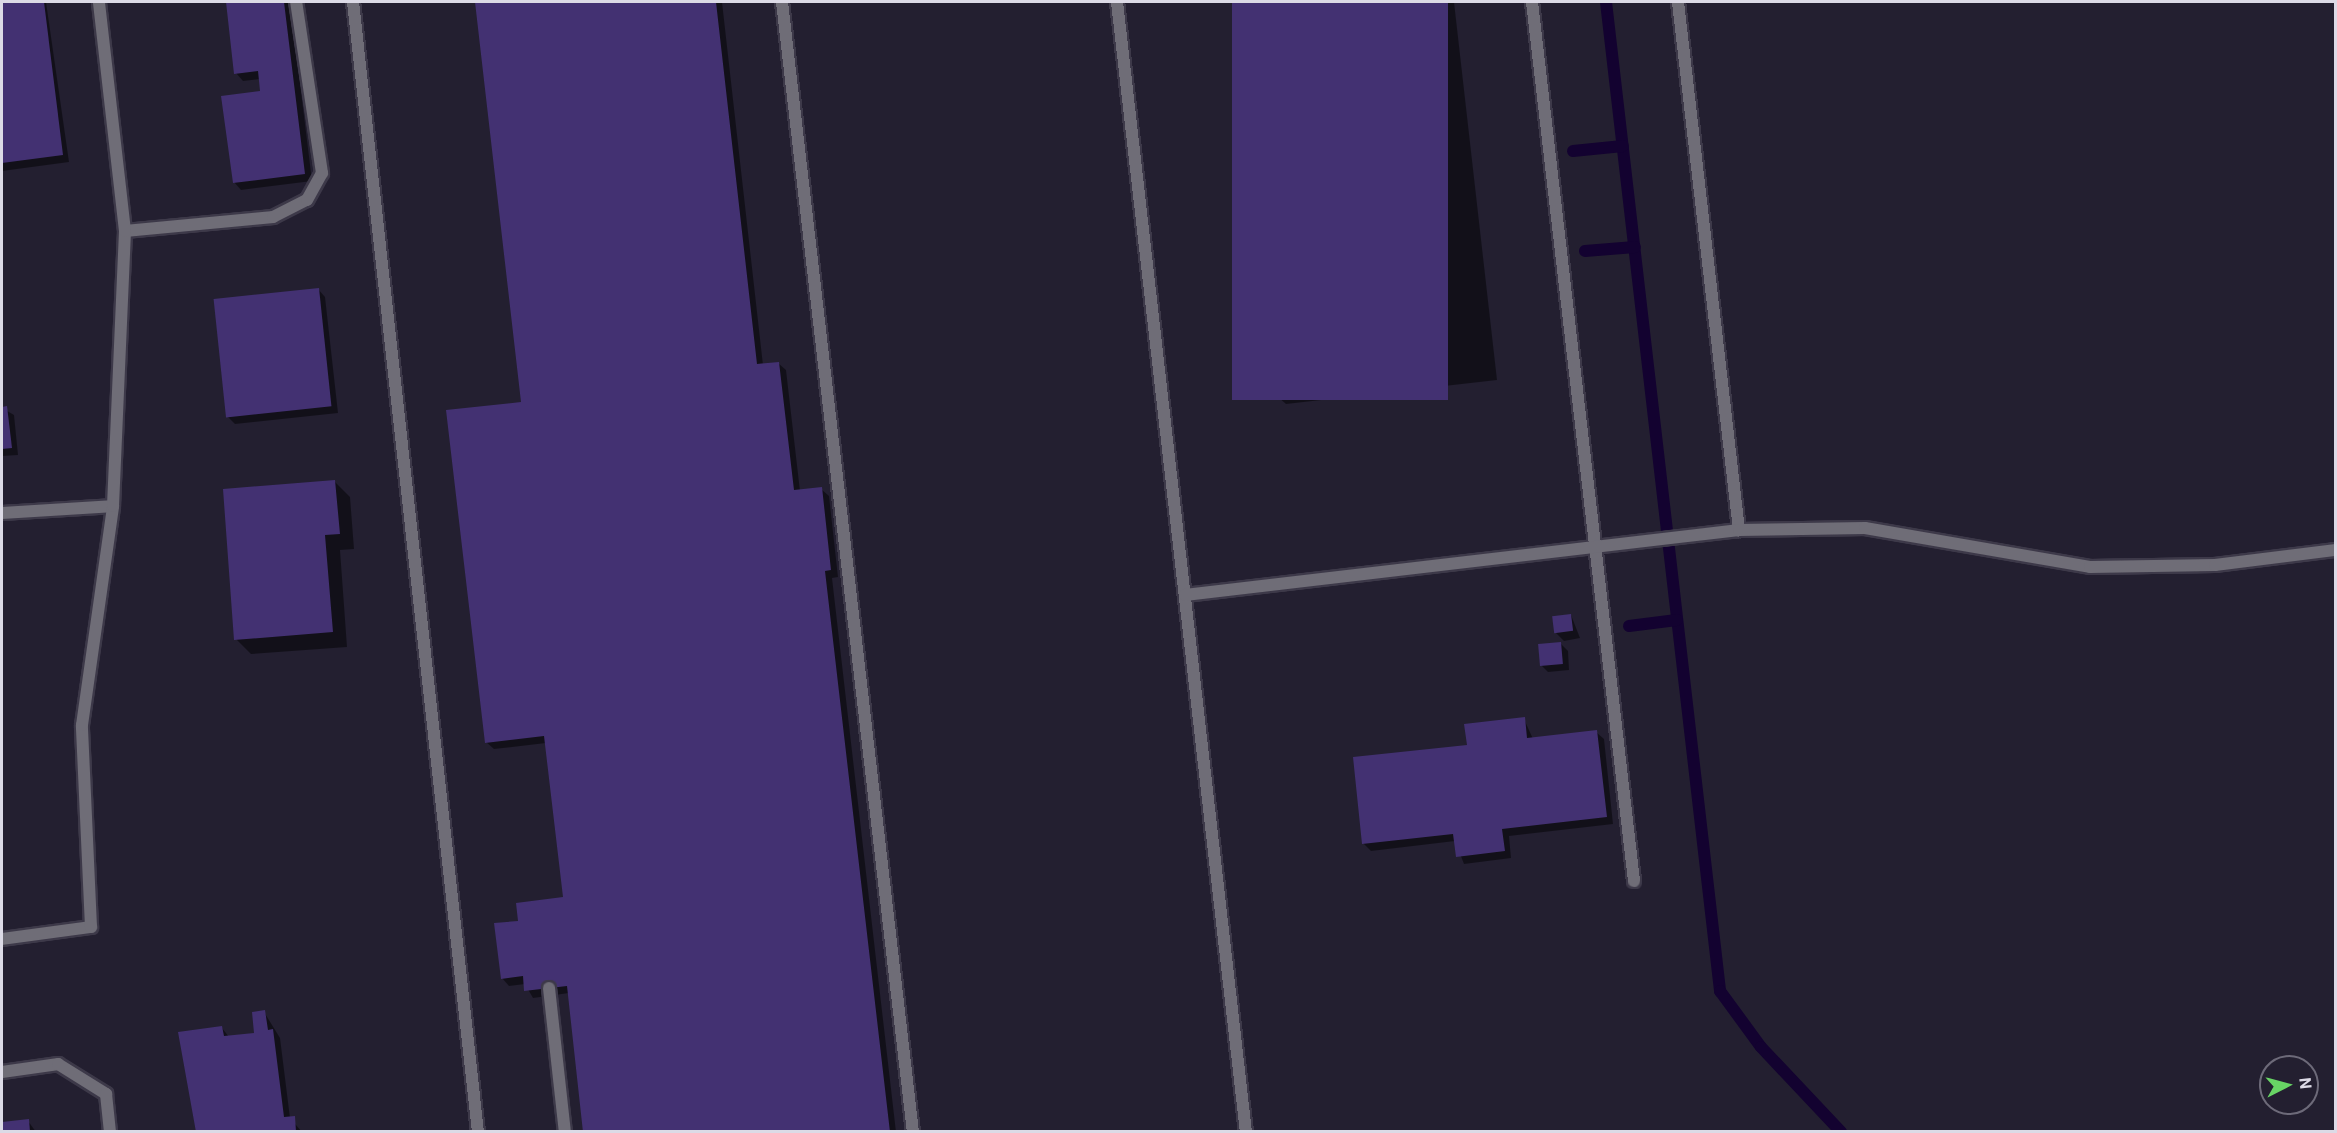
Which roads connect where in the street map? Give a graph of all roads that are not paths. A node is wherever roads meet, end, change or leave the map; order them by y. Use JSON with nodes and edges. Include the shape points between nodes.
{"nodes":[{"id":1,"x":99,"y":2,"type":"edge"},
{"id":2,"x":296,"y":2,"type":"edge"},
{"id":3,"x":353,"y":2,"type":"edge"},
{"id":4,"x":782,"y":2,"type":"edge"},
{"id":5,"x":1117,"y":2,"type":"edge"},
{"id":6,"x":1532,"y":2,"type":"edge"},
{"id":7,"x":1678,"y":2,"type":"edge"},
{"id":8,"x":125,"y":231,"type":"junction"},
{"id":9,"x":113,"y":506,"type":"junction"},
{"id":10,"x":2,"y":513,"type":"edge"},
{"id":11,"x":1739,"y":530,"type":"junction"},
{"id":12,"x":1592,"y":548,"type":"junction"},
{"id":13,"x":2336,"y":550,"type":"edge"},
{"id":14,"x":1185,"y":595,"type":"junction"},
{"id":15,"x":1634,"y":881,"type":"dead end"},
{"id":16,"x":2,"y":939,"type":"edge"},
{"id":17,"x":549,"y":988,"type":"dead end"},
{"id":18,"x":2,"y":1072,"type":"edge"},
{"id":19,"x":110,"y":1131,"type":"edge"},
{"id":20,"x":478,"y":1131,"type":"edge"},
{"id":21,"x":565,"y":1131,"type":"edge"},
{"id":22,"x":914,"y":1131,"type":"edge"},
{"id":23,"x":1246,"y":1131,"type":"edge"}],
"edges":[{"from":1,"to":8,"type":"lane"},
{"from":2,"to":8,"type":"lane","via":[[322,173],[306,200],[273,218]]},
{"from":3,"to":20,"type":"lane"},
{"from":4,"to":22,"type":"lane"},
{"from":5,"to":14,"type":"lane"},
{"from":6,"to":12,"type":"lane"},
{"from":7,"to":11,"type":"lane"},
{"from":8,"to":9,"type":"lane"},
{"from":9,"to":10,"type":"lane"},
{"from":9,"to":16,"type":"lane","via":[[82,725],[91,927]]},
{"from":11,"to":12,"type":"lane"},
{"from":11,"to":13,"type":"lane","via":[[1864,528],[2090,567],[2215,565]]},
{"from":12,"to":14,"type":"lane"},
{"from":12,"to":15,"type":"lane"},
{"from":14,"to":23,"type":"lane"},
{"from":17,"to":21,"type":"lane"},
{"from":18,"to":19,"type":"lane","via":[[58,1064],[106,1094]]}]}
